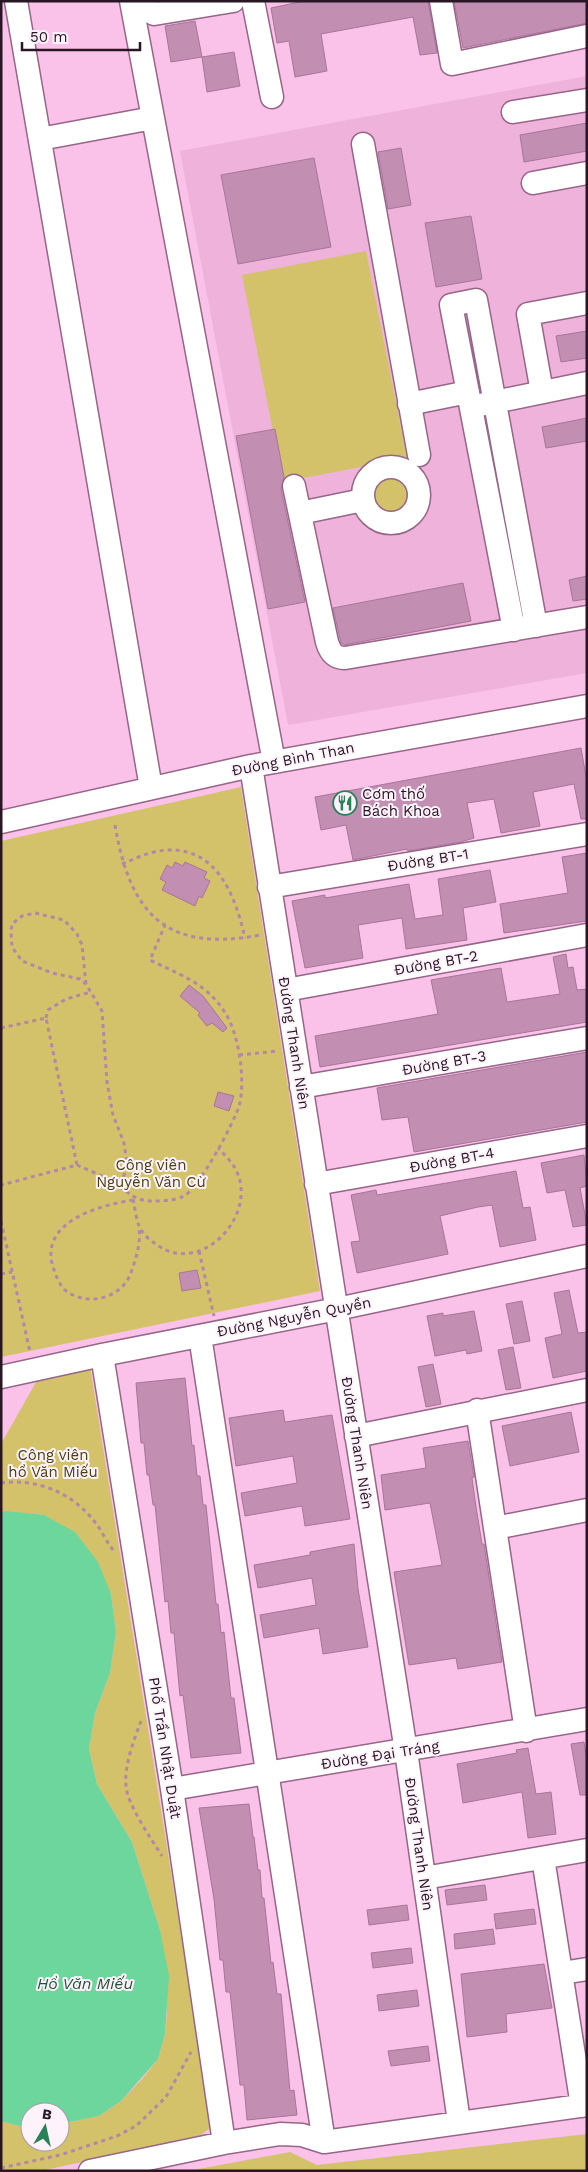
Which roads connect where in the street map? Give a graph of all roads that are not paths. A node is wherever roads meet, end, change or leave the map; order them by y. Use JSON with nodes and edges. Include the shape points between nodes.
{"nodes":[{"id":1,"x":16,"y":1,"type":"edge"},
{"id":2,"x":131,"y":1,"type":"edge"},
{"id":3,"x":233,"y":1,"type":"edge"},
{"id":4,"x":253,"y":1,"type":"edge"},
{"id":5,"x":441,"y":1,"type":"edge"},
{"id":6,"x":150,"y":8,"type":"edge"},
{"id":7,"x":587,"y":36,"type":"edge"},
{"id":8,"x":272,"y":97,"type":"dead end"},
{"id":9,"x":587,"y":100,"type":"edge"},
{"id":10,"x":513,"y":112,"type":"dead end"},
{"id":11,"x":153,"y":118,"type":"junction"},
{"id":12,"x":40,"y":139,"type":"junction"},
{"id":13,"x":363,"y":144,"type":"dead end"},
{"id":14,"x":587,"y":173,"type":"edge"},
{"id":15,"x":533,"y":183,"type":"dead end"},
{"id":16,"x":587,"y":303,"type":"edge"},
{"id":17,"x":587,"y":383,"type":"edge"},
{"id":18,"x":542,"y":392,"type":"junction"},
{"id":19,"x":469,"y":399,"type":"junction"},
{"id":20,"x":494,"y":402,"type":"junction"},
{"id":21,"x":409,"y":404,"type":"junction"},
{"id":22,"x":419,"y":455,"type":"dead end"},
{"id":23,"x":294,"y":486,"type":"dead end"},
{"id":24,"x":363,"y":500,"type":"dead end"},
{"id":25,"x":300,"y":512,"type":"junction"},
{"id":26,"x":587,"y":617,"type":"edge"},
{"id":27,"x":525,"y":628,"type":"junction"},
{"id":28,"x":587,"y":706,"type":"edge"},
{"id":29,"x":274,"y":762,"type":"junction"},
{"id":30,"x":251,"y":766,"type":"junction"},
{"id":31,"x":151,"y":788,"type":"junction"},
{"id":32,"x":1,"y":822,"type":"edge"},
{"id":33,"x":587,"y":834,"type":"edge"},
{"id":34,"x":269,"y":887,"type":"junction"},
{"id":35,"x":587,"y":935,"type":"edge"},
{"id":36,"x":286,"y":990,"type":"junction"},
{"id":37,"x":587,"y":1038,"type":"edge"},
{"id":38,"x":301,"y":1088,"type":"junction"},
{"id":39,"x":587,"y":1136,"type":"edge"},
{"id":40,"x":316,"y":1184,"type":"junction"},
{"id":41,"x":587,"y":1256,"type":"edge"},
{"id":42,"x":337,"y":1309,"type":"junction"},
{"id":43,"x":200,"y":1336,"type":"junction"},
{"id":44,"x":102,"y":1355,"type":"junction"},
{"id":45,"x":1,"y":1376,"type":"edge"},
{"id":46,"x":587,"y":1390,"type":"edge"},
{"id":47,"x":477,"y":1410,"type":"junction"},
{"id":48,"x":356,"y":1436,"type":"junction"},
{"id":49,"x":587,"y":1510,"type":"edge"},
{"id":50,"x":495,"y":1528,"type":"junction"},
{"id":51,"x":587,"y":1719,"type":"edge"},
{"id":52,"x":526,"y":1731,"type":"junction"},
{"id":53,"x":406,"y":1751,"type":"junction"},
{"id":54,"x":268,"y":1774,"type":"junction"},
{"id":55,"x":172,"y":1789,"type":"junction"},
{"id":56,"x":587,"y":1850,"type":"edge"},
{"id":57,"x":543,"y":1858,"type":"junction"},
{"id":58,"x":424,"y":1878,"type":"junction"},
{"id":59,"x":587,"y":1969,"type":"edge"},
{"id":60,"x":562,"y":1973,"type":"junction"},
{"id":61,"x":584,"y":2105,"type":"edge"},
{"id":62,"x":459,"y":2122,"type":"junction"},
{"id":63,"x":324,"y":2142,"type":"junction"},
{"id":64,"x":224,"y":2143,"type":"junction"},
{"id":65,"x":90,"y":2171,"type":"edge"}],
"edges":[{"from":1,"to":12,"type":"street"},
{"from":2,"to":11,"type":"street"},
{"from":3,"to":6,"type":"street"},
{"from":4,"to":8,"type":"street"},
{"from":5,"to":7,"type":"street","via":[[452,64]]},
{"from":9,"to":10,"type":"street"},
{"from":11,"to":12,"type":"street"},
{"from":11,"to":29,"type":"street"},
{"from":12,"to":31,"type":"street"},
{"from":13,"to":21,"type":"street"},
{"from":14,"to":15,"type":"street"},
{"from":16,"to":18,"type":"street","via":[[528,314]]},
{"from":17,"to":18,"type":"street"},
{"from":18,"to":20,"type":"street"},
{"from":19,"to":20,"type":"street"},
{"from":19,"to":20,"type":"street","via":[[450,305],[476,300]]},
{"from":19,"to":21,"type":"street"},
{"from":19,"to":27,"type":"street"},
{"from":20,"to":27,"type":"street"},
{"from":21,"to":22,"type":"street"},
{"from":23,"to":25,"type":"street"},
{"from":24,"to":25,"type":"street"},
{"from":25,"to":27,"type":"street","via":[[327,642],[336,657]]},
{"from":26,"to":27,"type":"street"},
{"from":28,"to":29,"type":"street","name":"Đường Bình Than"},
{"from":29,"to":30,"type":"street","name":"Đường Bình Than"},
{"from":30,"to":31,"type":"street","name":"Đường Bình Than"},
{"from":30,"to":34,"type":"street","name":"Đường Thanh Niên"},
{"from":31,"to":32,"type":"street","name":"Đường Bình Than"},
{"from":33,"to":34,"type":"street","name":"Đường BT-1"},
{"from":34,"to":36,"type":"street","name":"Đường Thanh Niên"},
{"from":35,"to":36,"type":"street","name":"Đường BT-2"},
{"from":36,"to":38,"type":"street","name":"Đường Thanh Niên"},
{"from":37,"to":38,"type":"street","name":"Đường BT-3"},
{"from":38,"to":40,"type":"street","name":"Đường Thanh Niên"},
{"from":39,"to":40,"type":"street","name":"Đường BT-4"},
{"from":40,"to":42,"type":"street","name":"Đường Thanh Niên"},
{"from":41,"to":42,"type":"street","name":"Đường Nguyễn Quyền"},
{"from":42,"to":43,"type":"street","name":"Đường Nguyễn Quyền"},
{"from":42,"to":48,"type":"street","name":"Đường Thanh Niên"},
{"from":43,"to":44,"type":"street","name":"Đường Nguyễn Quyền"},
{"from":43,"to":54,"type":"street"},
{"from":44,"to":45,"type":"street","name":"Đường Nguyễn Quyền"},
{"from":44,"to":55,"type":"street","name":"Phố Trần Nhật Duật"},
{"from":46,"to":47,"type":"street"},
{"from":47,"to":48,"type":"street"},
{"from":47,"to":50,"type":"street"},
{"from":48,"to":53,"type":"street","name":"Đường Thanh Niên"},
{"from":49,"to":50,"type":"street"},
{"from":50,"to":52,"type":"street"},
{"from":51,"to":52,"type":"street","name":"Đường Đại Tráng"},
{"from":52,"to":53,"type":"street","name":"Đường Đại Tráng"},
{"from":53,"to":54,"type":"street","name":"Đường Đại Tráng"},
{"from":53,"to":58,"type":"street","name":"Đường Thanh Niên"},
{"from":54,"to":55,"type":"street","name":"Đường Đại Tráng"},
{"from":54,"to":63,"type":"street"},
{"from":55,"to":64,"type":"street","name":"Phố Trần Nhật Duật"},
{"from":56,"to":57,"type":"street"},
{"from":57,"to":58,"type":"street"},
{"from":57,"to":60,"type":"street"},
{"from":58,"to":62,"type":"street","name":"Đường Thanh Niên"},
{"from":59,"to":60,"type":"street"},
{"from":60,"to":61,"type":"street"},
{"from":61,"to":62,"type":"street"},
{"from":62,"to":63,"type":"street"},
{"from":63,"to":64,"type":"street","via":[[302,2135],[280,2134]]},
{"from":64,"to":65,"type":"street"}]}
